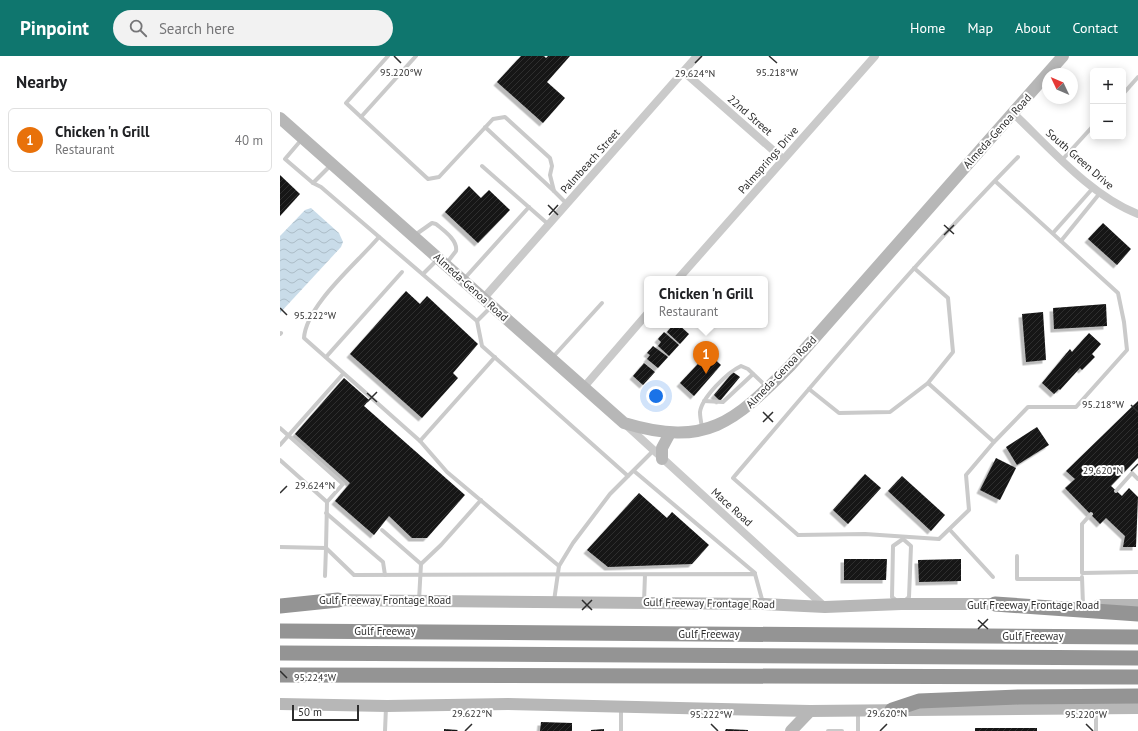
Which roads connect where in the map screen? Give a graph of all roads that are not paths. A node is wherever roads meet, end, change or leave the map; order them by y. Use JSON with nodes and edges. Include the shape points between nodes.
{"nodes":[{"id":1,"x":388,"y":56,"type":"edge"},
{"id":2,"x":416,"y":56,"type":"edge"},
{"id":3,"x":697,"y":56,"type":"edge"},
{"id":4,"x":875,"y":56,"type":"edge"},
{"id":5,"x":1063,"y":56,"type":"edge"},
{"id":6,"x":684,"y":72,"type":"junction"},
{"id":7,"x":1138,"y":77,"type":"edge"},
{"id":8,"x":1126,"y":91,"type":"edge"},
{"id":9,"x":1013,"y":113,"type":"junction"},
{"id":10,"x":361,"y":117,"type":"junction"},
{"id":11,"x":280,"y":118,"type":"edge"},
{"id":12,"x":485,"y":127,"type":"junction"},
{"id":13,"x":1090,"y":129,"type":"edge"},
{"id":14,"x":303,"y":138,"type":"junction"},
{"id":15,"x":1018,"y":157,"type":"dead end"},
{"id":16,"x":285,"y":159,"type":"junction"},
{"id":17,"x":783,"y":159,"type":"junction"},
{"id":18,"x":1062,"y":160,"type":"junction"},
{"id":19,"x":280,"y":161,"type":"edge"},
{"id":20,"x":332,"y":164,"type":"junction"},
{"id":21,"x":482,"y":166,"type":"dead end"},
{"id":22,"x":995,"y":181,"type":"junction"},
{"id":23,"x":313,"y":183,"type":"junction"},
{"id":24,"x":1093,"y":188,"type":"junction"},
{"id":25,"x":554,"y":191,"type":"junction"},
{"id":26,"x":1100,"y":193,"type":"junction"},
{"id":27,"x":566,"y":203,"type":"junction"},
{"id":28,"x":529,"y":207,"type":"junction"},
{"id":29,"x":1138,"y":214,"type":"edge"},
{"id":30,"x":548,"y":224,"type":"junction"},
{"id":31,"x":1053,"y":233,"type":"junction"},
{"id":32,"x":414,"y":236,"type":"junction"},
{"id":33,"x":379,"y":237,"type":"junction"},
{"id":34,"x":1061,"y":241,"type":"junction"},
{"id":35,"x":442,"y":261,"type":"junction"},
{"id":36,"x":914,"y":268,"type":"junction"},
{"id":37,"x":402,"y":272,"type":"dead end"},
{"id":38,"x":423,"y":274,"type":"junction"},
{"id":39,"x":681,"y":276,"type":"edge"},
{"id":40,"x":463,"y":280,"type":"junction"},
{"id":41,"x":488,"y":302,"type":"junction"},
{"id":42,"x":602,"y":303,"type":"dead end"},
{"id":43,"x":644,"y":317,"type":"edge"},
{"id":44,"x":477,"y":321,"type":"junction"},
{"id":45,"x":326,"y":357,"type":"junction"},
{"id":46,"x":495,"y":357,"type":"junction"},
{"id":47,"x":552,"y":358,"type":"junction"},
{"id":48,"x":344,"y":374,"type":"junction"},
{"id":49,"x":753,"y":374,"type":"junction"},
{"id":50,"x":928,"y":383,"type":"junction"},
{"id":51,"x":584,"y":386,"type":"junction"},
{"id":52,"x":768,"y":388,"type":"junction"},
{"id":53,"x":809,"y":389,"type":"junction"},
{"id":54,"x":704,"y":401,"type":"junction"},
{"id":55,"x":624,"y":423,"type":"junction"},
{"id":56,"x":280,"y":428,"type":"edge"},
{"id":57,"x":702,"y":430,"type":"junction"},
{"id":58,"x":670,"y":433,"type":"junction"},
{"id":59,"x":288,"y":436,"type":"junction"},
{"id":60,"x":420,"y":441,"type":"junction"},
{"id":61,"x":994,"y":442,"type":"junction"},
{"id":62,"x":280,"y":445,"type":"edge"},
{"id":63,"x":653,"y":451,"type":"junction"},
{"id":64,"x":662,"y":459,"type":"junction"},
{"id":65,"x":280,"y":460,"type":"edge"},
{"id":66,"x":634,"y":471,"type":"junction"},
{"id":67,"x":628,"y":476,"type":"junction"},
{"id":68,"x":1138,"y":479,"type":"edge"},
{"id":69,"x":1116,"y":491,"type":"dead end"},
{"id":70,"x":481,"y":500,"type":"junction"},
{"id":71,"x":327,"y":502,"type":"junction"},
{"id":72,"x":326,"y":513,"type":"junction"},
{"id":73,"x":1091,"y":514,"type":"dead end"},
{"id":74,"x":382,"y":530,"type":"dead end"},
{"id":75,"x":950,"y":530,"type":"junction"},
{"id":76,"x":903,"y":538,"type":"junction"},
{"id":77,"x":280,"y":548,"type":"edge"},
{"id":78,"x":326,"y":548,"type":"junction"},
{"id":79,"x":1017,"y":556,"type":"dead end"},
{"id":80,"x":421,"y":564,"type":"junction"},
{"id":81,"x":559,"y":566,"type":"junction"},
{"id":82,"x":1138,"y":572,"type":"edge"},
{"id":83,"x":421,"y":573,"type":"junction"},
{"id":84,"x":1082,"y":573,"type":"junction"},
{"id":85,"x":645,"y":574,"type":"junction"},
{"id":86,"x":755,"y":574,"type":"junction"},
{"id":87,"x":385,"y":575,"type":"junction"},
{"id":88,"x":557,"y":575,"type":"junction"},
{"id":89,"x":325,"y":576,"type":"dead end"},
{"id":90,"x":993,"y":577,"type":"dead end"},
{"id":91,"x":1082,"y":579,"type":"junction"},
{"id":92,"x":280,"y":600,"type":"edge"},
{"id":93,"x":338,"y":600,"type":"junction"},
{"id":94,"x":419,"y":600,"type":"junction"},
{"id":95,"x":554,"y":601,"type":"junction"},
{"id":96,"x":644,"y":602,"type":"junction"},
{"id":97,"x":763,"y":604,"type":"junction"},
{"id":98,"x":901,"y":604,"type":"junction"},
{"id":99,"x":995,"y":604,"type":"junction"},
{"id":100,"x":1082,"y":605,"type":"junction"},
{"id":101,"x":1138,"y":605,"type":"edge"},
{"id":102,"x":280,"y":606,"type":"edge"},
{"id":103,"x":825,"y":607,"type":"junction"},
{"id":104,"x":1138,"y":614,"type":"edge"},
{"id":105,"x":280,"y":631,"type":"edge"},
{"id":106,"x":1138,"y":637,"type":"edge"},
{"id":107,"x":280,"y":654,"type":"edge"},
{"id":108,"x":1138,"y":658,"type":"edge"},
{"id":109,"x":280,"y":675,"type":"edge"},
{"id":110,"x":1138,"y":677,"type":"edge"},
{"id":111,"x":1138,"y":696,"type":"edge"},
{"id":112,"x":280,"y":704,"type":"edge"},
{"id":113,"x":387,"y":706,"type":"junction"},
{"id":114,"x":621,"y":706,"type":"junction"},
{"id":115,"x":1138,"y":708,"type":"edge"},
{"id":116,"x":1096,"y":709,"type":"junction"},
{"id":117,"x":858,"y":710,"type":"junction"},
{"id":118,"x":892,"y":710,"type":"junction"},
{"id":119,"x":810,"y":711,"type":"junction"},
{"id":120,"x":385,"y":731,"type":"edge"},
{"id":121,"x":620,"y":731,"type":"edge"},
{"id":122,"x":791,"y":731,"type":"edge"},
{"id":123,"x":828,"y":731,"type":"edge"},
{"id":124,"x":842,"y":731,"type":"edge"},
{"id":125,"x":858,"y":731,"type":"edge"},
{"id":126,"x":1096,"y":731,"type":"edge"}],
"edges":[{"from":1,"to":10,"type":"lane","via":[[346,103]]},
{"from":2,"to":10,"type":"lane"},
{"from":3,"to":6,"type":"street","name":"Palmbeach Street"},
{"from":4,"to":17,"type":"street","name":"Palmsprings Drive"},
{"from":5,"to":9,"type":"main road","name":"Almeda-Genoa Road"},
{"from":6,"to":17,"type":"street","name":"22nd Street"},
{"from":6,"to":27,"type":"street","name":"Palmbeach Street"},
{"from":7,"to":8,"type":"lane"},
{"from":9,"to":18,"type":"street","name":"South Green Drive"},
{"from":9,"to":52,"type":"main road","name":"Almeda-Genoa Road"},
{"from":10,"to":12,"type":"lane","via":[[428,179],[439,177]]},
{"from":11,"to":14,"type":"main road","name":"Almeda-Genoa Road"},
{"from":12,"to":25,"type":"lane"},
{"from":12,"to":25,"type":"lane","via":[[493,119],[505,117],[550,158],[550,175]]},
{"from":13,"to":18,"type":"lane"},
{"from":14,"to":16,"type":"lane"},
{"from":14,"to":20,"type":"main road","name":"Almeda-Genoa Road"},
{"from":15,"to":22,"type":"lane"},
{"from":16,"to":19,"type":"lane"},
{"from":16,"to":23,"type":"lane"},
{"from":17,"to":39,"type":"street","name":"Palmsprings Drive"},
{"from":18,"to":24,"type":"street","name":"South Green Drive"},
{"from":20,"to":23,"type":"lane"},
{"from":20,"to":32,"type":"main road","name":"Almeda-Genoa Road"},
{"from":21,"to":28,"type":"lane"},
{"from":22,"to":31,"type":"lane"},
{"from":22,"to":36,"type":"lane"},
{"from":23,"to":33,"type":"lane"},
{"from":24,"to":26,"type":"street","name":"South Green Drive"},
{"from":24,"to":31,"type":"lane"},
{"from":25,"to":27,"type":"lane"},
{"from":26,"to":29,"type":"street","name":"South Green Drive","via":[[1128,211]]},
{"from":26,"to":34,"type":"lane"},
{"from":27,"to":30,"type":"street","name":"Palmbeach Street"},
{"from":28,"to":30,"type":"lane"},
{"from":28,"to":40,"type":"lane"},
{"from":30,"to":41,"type":"street","name":"Palmbeach Street"},
{"from":31,"to":34,"type":"lane"},
{"from":32,"to":35,"type":"main road","name":"Almeda-Genoa Road"},
{"from":32,"to":35,"type":"lane","via":[[429,224],[436,224],[452,239],[457,248]]},
{"from":33,"to":38,"type":"lane"},
{"from":33,"to":45,"type":"lane","via":[[319,303],[307,323],[304,338]]},
{"from":34,"to":61,"type":"lane","via":[[1118,293],[1127,350],[1076,407],[1028,407]]},
{"from":35,"to":38,"type":"lane"},
{"from":35,"to":40,"type":"main road","name":"Almeda-Genoa Road"},
{"from":36,"to":50,"type":"lane","via":[[948,298],[952,352]]},
{"from":36,"to":53,"type":"lane"},
{"from":37,"to":45,"type":"lane"},
{"from":38,"to":44,"type":"lane"},
{"from":40,"to":41,"type":"main road","name":"Almeda-Genoa Road"},
{"from":41,"to":44,"type":"lane"},
{"from":41,"to":47,"type":"main road","name":"Almeda-Genoa Road"},
{"from":42,"to":47,"type":"lane"},
{"from":43,"to":51,"type":"street"},
{"from":44,"to":46,"type":"lane","via":[[482,346]]},
{"from":45,"to":48,"type":"lane"},
{"from":46,"to":60,"type":"lane"},
{"from":46,"to":67,"type":"lane"},
{"from":47,"to":51,"type":"main road","name":"Almeda-Genoa Road"},
{"from":48,"to":59,"type":"lane"},
{"from":48,"to":60,"type":"lane"},
{"from":49,"to":52,"type":"lane"},
{"from":49,"to":54,"type":"lane","via":[[723,402]]},
{"from":49,"to":54,"type":"lane","via":[[741,366],[731,370]]},
{"from":50,"to":53,"type":"lane","via":[[890,412],[839,413]]},
{"from":50,"to":61,"type":"lane"},
{"from":51,"to":55,"type":"main road","name":"Almeda-Genoa Road"},
{"from":52,"to":57,"type":"main road","name":"Almeda-Genoa Road","via":[[744,410],[722,424]]},
{"from":53,"to":76,"type":"lane","via":[[734,478],[798,535],[865,534]]},
{"from":54,"to":57,"type":"lane","via":[[700,411]]},
{"from":55,"to":58,"type":"main road","name":"Almeda-Genoa Road","via":[[649,431]]},
{"from":55,"to":63,"type":"street","name":"Mace Road"},
{"from":56,"to":59,"type":"lane"},
{"from":57,"to":58,"type":"main road","name":"Almeda-Genoa Road"},
{"from":58,"to":64,"type":"main road","via":[[662,448]]},
{"from":59,"to":62,"type":"lane"},
{"from":59,"to":71,"type":"lane","via":[[343,484]]},
{"from":60,"to":70,"type":"lane","via":[[447,472]]},
{"from":61,"to":75,"type":"lane","via":[[966,475],[969,510]]},
{"from":63,"to":64,"type":"street","name":"Mace Road"},
{"from":63,"to":66,"type":"lane"},
{"from":64,"to":103,"type":"street","name":"Mace Road"},
{"from":65,"to":71,"type":"lane"},
{"from":66,"to":67,"type":"lane"},
{"from":66,"to":86,"type":"lane"},
{"from":67,"to":81,"type":"lane","via":[[594,515]]},
{"from":68,"to":69,"type":"lane","via":[[1132,473]]},
{"from":70,"to":80,"type":"lane"},
{"from":70,"to":81,"type":"lane"},
{"from":71,"to":72,"type":"lane"},
{"from":72,"to":78,"type":"lane"},
{"from":72,"to":87,"type":"lane","via":[[383,562]]},
{"from":73,"to":84,"type":"lane","via":[[1082,524]]},
{"from":74,"to":80,"type":"lane"},
{"from":75,"to":76,"type":"lane","via":[[939,539]]},
{"from":75,"to":90,"type":"lane"},
{"from":76,"to":98,"type":"lane","via":[[911,546],[909,597]]},
{"from":76,"to":98,"type":"lane","via":[[893,546],[892,571],[892,596]]},
{"from":77,"to":78,"type":"lane"},
{"from":78,"to":87,"type":"lane","via":[[354,575]]},
{"from":78,"to":89,"type":"lane"},
{"from":79,"to":91,"type":"lane","via":[[1017,579]]},
{"from":80,"to":83,"type":"lane"},
{"from":81,"to":88,"type":"lane"},
{"from":82,"to":84,"type":"lane"},
{"from":83,"to":87,"type":"lane"},
{"from":83,"to":88,"type":"lane"},
{"from":83,"to":94,"type":"lane"},
{"from":84,"to":91,"type":"lane"},
{"from":85,"to":86,"type":"lane"},
{"from":85,"to":88,"type":"lane"},
{"from":85,"to":96,"type":"lane"},
{"from":86,"to":97,"type":"lane"},
{"from":88,"to":95,"type":"lane"},
{"from":91,"to":100,"type":"lane"},
{"from":92,"to":93,"type":"main road","name":"Gulf Freeway Frontage Road"},
{"from":93,"to":94,"type":"main road","name":"Gulf Freeway Frontage Road"},
{"from":93,"to":102,"type":"highway"},
{"from":94,"to":95,"type":"main road","name":"Gulf Freeway Frontage Road"},
{"from":95,"to":96,"type":"main road","name":"Gulf Freeway Frontage Road"},
{"from":96,"to":97,"type":"main road","name":"Gulf Freeway Frontage Road"},
{"from":97,"to":103,"type":"main road","name":"Gulf Freeway Frontage Road"},
{"from":98,"to":99,"type":"main road","name":"Gulf Freeway Frontage Road"},
{"from":98,"to":103,"type":"main road","name":"Gulf Freeway Frontage Road"},
{"from":99,"to":100,"type":"main road","name":"Gulf Freeway Frontage Road"},
{"from":99,"to":104,"type":"highway"},
{"from":100,"to":101,"type":"main road","name":"Gulf Freeway Frontage Road"},
{"from":105,"to":106,"type":"highway","name":"Gulf Freeway"},
{"from":107,"to":108,"type":"highway","name":"Gulf Freeway"},
{"from":109,"to":110,"type":"highway"},
{"from":111,"to":118,"type":"highway","via":[[919,701]]},
{"from":112,"to":113,"type":"main road"},
{"from":113,"to":114,"type":"main road"},
{"from":113,"to":120,"type":"lane"},
{"from":114,"to":119,"type":"main road"},
{"from":114,"to":121,"type":"lane"},
{"from":115,"to":116,"type":"main road"},
{"from":116,"to":118,"type":"main road"},
{"from":116,"to":126,"type":"lane"},
{"from":117,"to":118,"type":"main road"},
{"from":117,"to":119,"type":"main road"},
{"from":117,"to":125,"type":"lane"},
{"from":119,"to":122,"type":"main road"},
{"from":123,"to":124,"type":"lane"}]}
